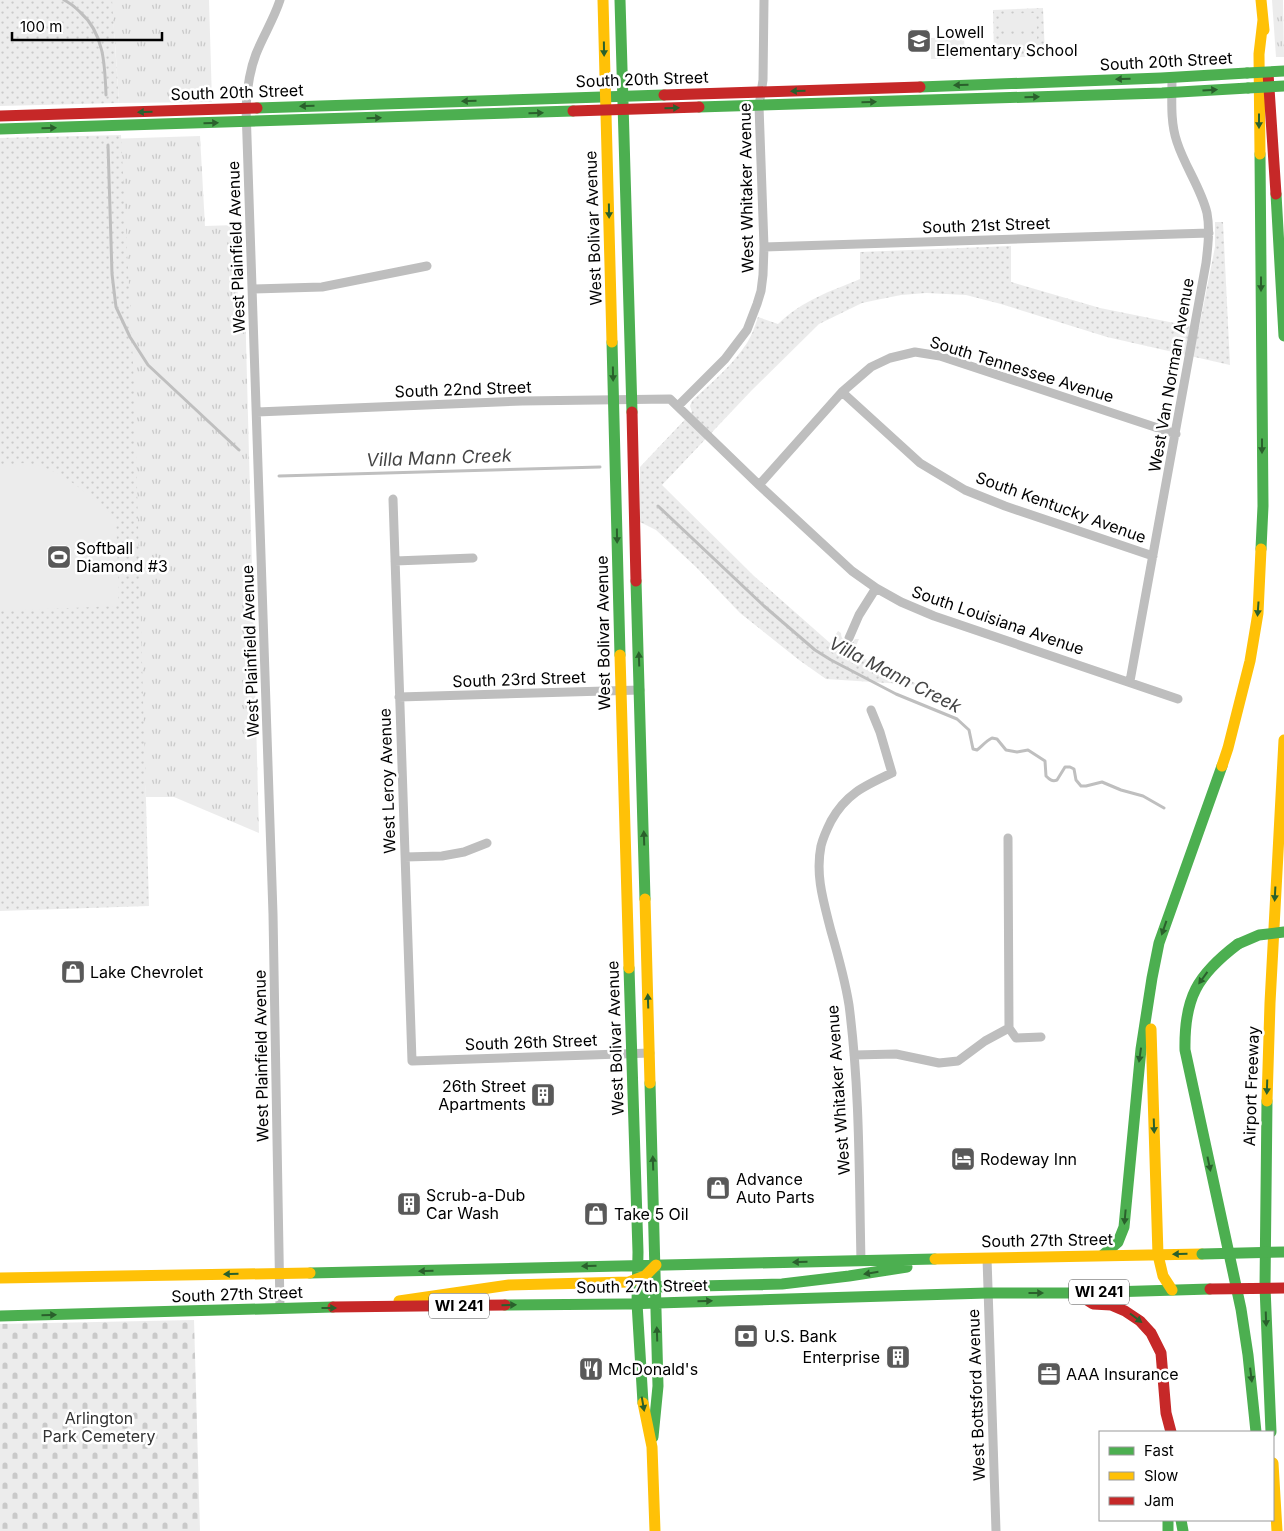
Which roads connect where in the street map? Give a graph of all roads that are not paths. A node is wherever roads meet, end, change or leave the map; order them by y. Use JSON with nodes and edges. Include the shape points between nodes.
{"nodes":[{"id":1,"x":280,"y":0,"type":"edge"},
{"id":2,"x":603,"y":0,"type":"edge"},
{"id":3,"x":620,"y":0,"type":"edge"},
{"id":4,"x":764,"y":0,"type":"edge"},
{"id":5,"x":1261,"y":0,"type":"edge"},
{"id":6,"x":1263,"y":20,"type":"junction"},
{"id":7,"x":1284,"y":71,"type":"edge"},
{"id":8,"x":1172,"y":78,"type":"junction"},
{"id":9,"x":1284,"y":86,"type":"edge"},
{"id":10,"x":761,"y":92,"type":"junction"},
{"id":11,"x":1172,"y":92,"type":"junction"},
{"id":12,"x":623,"y":96,"type":"junction"},
{"id":13,"x":605,"y":97,"type":"junction"},
{"id":14,"x":759,"y":106,"type":"junction"},
{"id":15,"x":246,"y":108,"type":"junction"},
{"id":16,"x":623,"y":110,"type":"junction"},
{"id":17,"x":606,"y":111,"type":"junction"},
{"id":18,"x":0,"y":116,"type":"edge"},
{"id":19,"x":246,"y":122,"type":"junction"},
{"id":20,"x":0,"y":130,"type":"edge"},
{"id":21,"x":1209,"y":233,"type":"junction"},
{"id":22,"x":764,"y":247,"type":"junction"},
{"id":23,"x":426,"y":266,"type":"dead end"},
{"id":24,"x":252,"y":289,"type":"junction"},
{"id":25,"x":1284,"y":336,"type":"edge"},
{"id":26,"x":842,"y":392,"type":"junction"},
{"id":27,"x":670,"y":398,"type":"joint"},
{"id":28,"x":631,"y":399,"type":"junction"},
{"id":29,"x":614,"y":400,"type":"junction"},
{"id":30,"x":678,"y":406,"type":"junction"},
{"id":31,"x":257,"y":412,"type":"junction"},
{"id":32,"x":1176,"y":434,"type":"junction"},
{"id":33,"x":759,"y":485,"type":"junction"},
{"id":34,"x":394,"y":500,"type":"dead end"},
{"id":35,"x":1153,"y":556,"type":"junction"},
{"id":36,"x":473,"y":558,"type":"dead end"},
{"id":37,"x":396,"y":561,"type":"junction"},
{"id":38,"x":876,"y":588,"type":"junction"},
{"id":39,"x":849,"y":638,"type":"dead end"},
{"id":40,"x":1130,"y":681,"type":"junction"},
{"id":41,"x":640,"y":690,"type":"junction"},
{"id":42,"x":621,"y":691,"type":"junction"},
{"id":43,"x":399,"y":697,"type":"junction"},
{"id":44,"x":1178,"y":699,"type":"dead end"},
{"id":45,"x":872,"y":710,"type":"dead end"},
{"id":46,"x":1284,"y":740,"type":"edge"},
{"id":47,"x":1008,"y":838,"type":"dead end"},
{"id":48,"x":487,"y":843,"type":"dead end"},
{"id":49,"x":405,"y":857,"type":"junction"},
{"id":50,"x":645,"y":874,"type":"junction"},
{"id":51,"x":626,"y":875,"type":"junction"},
{"id":52,"x":1284,"y":932,"type":"edge"},
{"id":53,"x":1152,"y":972,"type":"junction"},
{"id":54,"x":1009,"y":1028,"type":"junction"},
{"id":55,"x":1041,"y":1037,"type":"dead end"},
{"id":56,"x":632,"y":1054,"type":"junction"},
{"id":57,"x":650,"y":1054,"type":"junction"},
{"id":58,"x":854,"y":1055,"type":"junction"},
{"id":59,"x":412,"y":1060,"type":"joint"},
{"id":60,"x":636,"y":1187,"type":"junction"},
{"id":61,"x":654,"y":1187,"type":"junction"},
{"id":62,"x":1284,"y":1252,"type":"edge"},
{"id":63,"x":1158,"y":1255,"type":"junction"},
{"id":64,"x":1103,"y":1256,"type":"junction"},
{"id":65,"x":987,"y":1258,"type":"junction"},
{"id":66,"x":954,"y":1259,"type":"junction"},
{"id":67,"x":861,"y":1261,"type":"junction"},
{"id":68,"x":656,"y":1264,"type":"junction"},
{"id":69,"x":637,"y":1265,"type":"junction"},
{"id":70,"x":280,"y":1274,"type":"junction"},
{"id":71,"x":0,"y":1278,"type":"edge"},
{"id":72,"x":637,"y":1281,"type":"junction"},
{"id":73,"x":656,"y":1287,"type":"junction"},
{"id":74,"x":1284,"y":1288,"type":"edge"},
{"id":75,"x":1172,"y":1290,"type":"junction"},
{"id":76,"x":987,"y":1293,"type":"junction"},
{"id":77,"x":1076,"y":1293,"type":"junction"},
{"id":78,"x":637,"y":1303,"type":"junction"},
{"id":79,"x":656,"y":1303,"type":"junction"},
{"id":80,"x":280,"y":1308,"type":"junction"},
{"id":81,"x":349,"y":1308,"type":"junction"},
{"id":82,"x":0,"y":1316,"type":"edge"},
{"id":83,"x":1166,"y":1413,"type":"junction"},
{"id":84,"x":1164,"y":1431,"type":"edge"},
{"id":85,"x":1171,"y":1431,"type":"edge"},
{"id":86,"x":1256,"y":1431,"type":"edge"},
{"id":87,"x":1271,"y":1431,"type":"edge"},
{"id":88,"x":652,"y":1447,"type":"junction"},
{"id":89,"x":1274,"y":1501,"type":"edge"},
{"id":90,"x":655,"y":1531,"type":"edge"},
{"id":91,"x":996,"y":1531,"type":"edge"},
{"id":92,"x":1277,"y":1531,"type":"edge"}],
"edges":[{"from":1,"to":15,"type":"street","name":"West Plainfield Avenue","via":[[256,54],[247,84]]},
{"from":2,"to":13,"type":"main road","name":"West Bolivar Avenue","one_way":true},
{"from":3,"to":12,"type":"main road","name":"West Bolivar Avenue"},
{"from":4,"to":10,"type":"street","name":"West Whitaker Avenue"},
{"from":5,"to":6,"type":"main road"},
{"from":6,"to":25,"type":"main road"},
{"from":6,"to":53,"type":"main road","one_way":true,"via":[[1259,54],[1263,506],[1258,613],[1250,661],[1228,748],[1159,943]]},
{"from":7,"to":8,"type":"main road","name":"South 20th Street","bridge":true},
{"from":8,"to":10,"type":"main road","name":"South 20th Street","one_way":true},
{"from":8,"to":11,"type":"street","name":"West Van Norman Avenue"},
{"from":11,"to":9,"type":"main road","name":"South 20th Street","one_way":true,"bridge":true},
{"from":10,"to":12,"type":"main road","name":"South 20th Street"},
{"from":10,"to":14,"type":"street","name":"West Whitaker Avenue"},
{"from":14,"to":11,"type":"main road","name":"South 20th Street","one_way":true},
{"from":11,"to":21,"type":"street","name":"West Van Norman Avenue","via":[[1174,133],[1204,203]]},
{"from":12,"to":13,"type":"main road","name":"South 20th Street"},
{"from":12,"to":16,"type":"main road","name":"West Bolivar Avenue"},
{"from":13,"to":15,"type":"main road","name":"South 20th Street","one_way":true},
{"from":13,"to":17,"type":"main road","name":"West Bolivar Avenue"},
{"from":16,"to":14,"type":"main road","name":"South 20th Street","one_way":true},
{"from":14,"to":22,"type":"street","name":"West Whitaker Avenue"},
{"from":15,"to":18,"type":"main road","name":"South 20th Street","one_way":true},
{"from":15,"to":19,"type":"street","name":"West Plainfield Avenue"},
{"from":16,"to":17,"type":"main road","name":"South 20th Street"},
{"from":16,"to":28,"type":"main road","name":"West Bolivar Avenue"},
{"from":19,"to":17,"type":"main road","name":"South 20th Street","one_way":true},
{"from":17,"to":29,"type":"main road","name":"West Bolivar Avenue","one_way":true},
{"from":20,"to":19,"type":"main road","name":"South 20th Street","one_way":true},
{"from":19,"to":24,"type":"street","name":"West Plainfield Avenue"},
{"from":21,"to":22,"type":"street","name":"South 21st Street"},
{"from":21,"to":32,"type":"street","name":"West Van Norman Avenue"},
{"from":22,"to":30,"type":"street","name":"West Whitaker Avenue","via":[[760,291],[747,330],[725,359]]},
{"from":23,"to":24,"type":"street","via":[[322,288]]},
{"from":24,"to":31,"type":"street","name":"West Plainfield Avenue"},
{"from":26,"to":32,"type":"street","name":"South Tennessee Avenue","via":[[871,367],[915,352],[940,356]]},
{"from":26,"to":33,"type":"street","name":"South Tennessee Avenue"},
{"from":26,"to":35,"type":"street","name":"South Kentucky Avenue","via":[[920,464],[959,486],[1005,506]]},
{"from":27,"to":28,"type":"street","name":"South 22nd Street"},
{"from":27,"to":30,"type":"street","name":"South Louisiana Avenue"},
{"from":28,"to":29,"type":"street","name":"South 22nd Street"},
{"from":41,"to":28,"type":"main road","name":"West Bolivar Avenue","one_way":true},
{"from":29,"to":31,"type":"street","name":"South 22nd Street"},
{"from":29,"to":42,"type":"main road","name":"West Bolivar Avenue","one_way":true},
{"from":30,"to":33,"type":"street","name":"South Louisiana Avenue"},
{"from":31,"to":70,"type":"street","name":"West Plainfield Avenue","via":[[273,914]]},
{"from":32,"to":35,"type":"street","name":"West Van Norman Avenue"},
{"from":33,"to":38,"type":"street","name":"South Louisiana Avenue","via":[[843,563]]},
{"from":34,"to":37,"type":"street","name":"West Leroy Avenue"},
{"from":35,"to":40,"type":"street","name":"West Van Norman Avenue"},
{"from":36,"to":37,"type":"street"},
{"from":37,"to":43,"type":"street","name":"West Leroy Avenue"},
{"from":38,"to":39,"type":"street"},
{"from":38,"to":40,"type":"street","name":"South Louisiana Avenue","via":[[934,616]]},
{"from":40,"to":44,"type":"street","name":"South Louisiana Avenue"},
{"from":41,"to":42,"type":"street","name":"South 23rd Street"},
{"from":50,"to":41,"type":"main road","name":"West Bolivar Avenue","one_way":true},
{"from":42,"to":43,"type":"street","name":"South 23rd Street"},
{"from":42,"to":51,"type":"main road","name":"West Bolivar Avenue"},
{"from":43,"to":49,"type":"street","name":"West Leroy Avenue"},
{"from":45,"to":58,"type":"street","name":"West Whitaker Avenue","via":[[892,774],[862,788],[842,804],[821,844],[819,880],[848,1002]]},
{"from":46,"to":87,"type":"main road","name":"Airport Freeway","one_way":true,"via":[[1266,1115],[1264,1266]]},
{"from":47,"to":54,"type":"street"},
{"from":48,"to":49,"type":"street","via":[[442,856]]},
{"from":49,"to":59,"type":"street","name":"West Leroy Avenue"},
{"from":50,"to":51,"type":"main road"},
{"from":57,"to":50,"type":"main road","name":"West Bolivar Avenue","one_way":true},
{"from":51,"to":56,"type":"main road","name":"West Bolivar Avenue"},
{"from":52,"to":86,"type":"main road","one_way":true,"bridge":true,"via":[[1259,935],[1238,944],[1215,963],[1201,979],[1189,1005],[1184,1032],[1187,1060],[1240,1309]]},
{"from":53,"to":63,"type":"main road","one_way":true,"via":[[1150,1013]]},
{"from":53,"to":64,"type":"main road","one_way":true,"via":[[1137,1078],[1124,1226],[1118,1242]]},
{"from":54,"to":55,"type":"street","via":[[1016,1038]]},
{"from":54,"to":58,"type":"street","via":[[958,1061],[939,1063],[896,1054]]},
{"from":56,"to":57,"type":"street","name":"South 26th Street"},
{"from":56,"to":59,"type":"street","name":"South 26th Street"},
{"from":56,"to":60,"type":"main road","name":"West Bolivar Avenue"},
{"from":61,"to":57,"type":"main road","name":"West Bolivar Avenue","one_way":true},
{"from":58,"to":67,"type":"street","name":"West Whitaker Avenue"},
{"from":60,"to":61,"type":"main road"},
{"from":60,"to":69,"type":"main road","name":"West Bolivar Avenue"},
{"from":61,"to":68,"type":"main road","name":"West Bolivar Avenue"},
{"from":62,"to":63,"type":"main road","name":"South 27th Street","number":"WI 241","one_way":true,"bridge":true},
{"from":63,"to":64,"type":"main road","name":"South 27th Street","number":"WI 241"},
{"from":63,"to":75,"type":"main road","via":[[1163,1276]]},
{"from":64,"to":65,"type":"main road","name":"South 27th Street","number":"WI 241"},
{"from":65,"to":66,"type":"main road","name":"South 27th Street","number":"WI 241"},
{"from":65,"to":76,"type":"street","name":"West Bottsford Avenue"},
{"from":66,"to":67,"type":"main road","name":"South 27th Street","number":"WI 241"},
{"from":66,"to":73,"type":"main road","one_way":true,"via":[[793,1283]]},
{"from":67,"to":68,"type":"main road","name":"South 27th Street","number":"WI 241","one_way":true},
{"from":68,"to":69,"type":"main road","name":"South 27th Street","number":"WI 241"},
{"from":68,"to":72,"type":"main road"},
{"from":68,"to":73,"type":"main road","name":"West Bolivar Avenue"},
{"from":69,"to":70,"type":"main road","name":"South 27th Street","number":"WI 241","one_way":true},
{"from":69,"to":72,"type":"main road","name":"West Bolivar Avenue"},
{"from":70,"to":71,"type":"main road","name":"South 27th Street","number":"WI 241","one_way":true},
{"from":70,"to":80,"type":"street","name":"West Plainfield Avenue"},
{"from":72,"to":78,"type":"main road","name":"West Bolivar Avenue"},
{"from":72,"to":81,"type":"main road","via":[[509,1285]]},
{"from":73,"to":78,"type":"main road","via":[[645,1292]]},
{"from":73,"to":79,"type":"main road","name":"West Bolivar Avenue"},
{"from":74,"to":75,"type":"main road","name":"South 27th Street","number":"WI 241","bridge":true},
{"from":75,"to":77,"type":"main road","name":"South 27th Street","number":"WI 241"},
{"from":76,"to":77,"type":"main road","name":"South 27th Street","number":"WI 241","one_way":true},
{"from":79,"to":76,"type":"main road","name":"South 27th Street","number":"WI 241","one_way":true},
{"from":76,"to":91,"type":"street","name":"West Bottsford Avenue"},
{"from":77,"to":83,"type":"main road","one_way":true,"via":[[1093,1304],[1111,1304],[1125,1310],[1151,1333],[1161,1353]]},
{"from":78,"to":79,"type":"main road","name":"South 27th Street","number":"WI 241"},
{"from":81,"to":78,"type":"main road","name":"South 27th Street","number":"WI 241","one_way":true},
{"from":78,"to":88,"type":"main road","name":"West Bolivar Avenue","one_way":true,"via":[[642,1399]]},
{"from":88,"to":79,"type":"main road","name":"West Bolivar Avenue","one_way":true,"via":[[658,1386]]},
{"from":80,"to":81,"type":"main road","name":"South 27th Street","number":"WI 241","one_way":true},
{"from":82,"to":80,"type":"main road","name":"South 27th Street","number":"WI 241","one_way":true},
{"from":83,"to":84,"type":"main road"},
{"from":83,"to":85,"type":"main road"},
{"from":88,"to":90,"type":"main road"},
{"from":89,"to":92,"type":"main road"}]}
